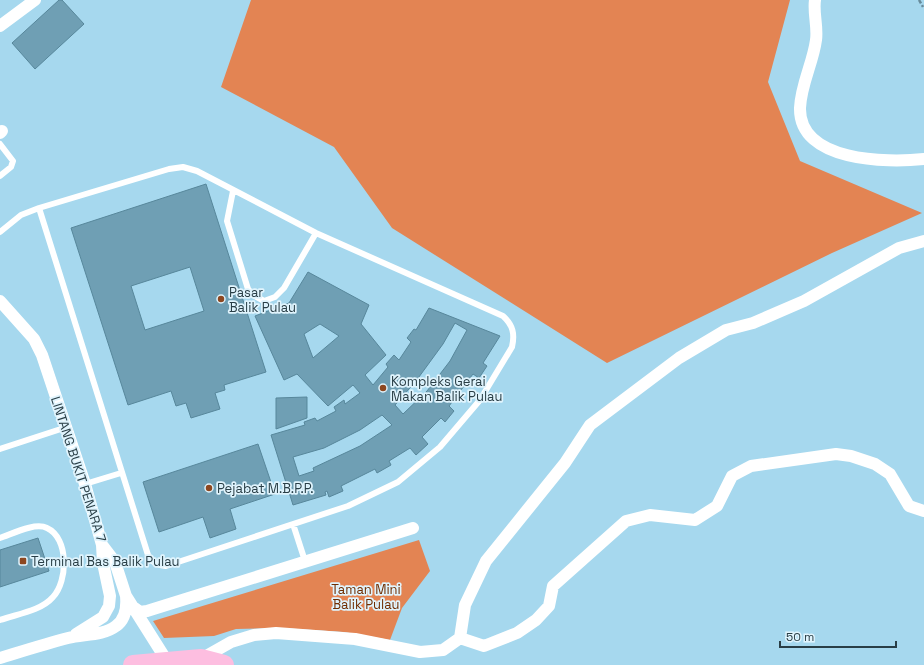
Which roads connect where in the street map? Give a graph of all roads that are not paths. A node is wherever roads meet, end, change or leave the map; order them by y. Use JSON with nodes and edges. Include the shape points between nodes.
{"nodes":[{"id":1,"x":35,"y":0,"type":"edge"},
{"id":2,"x":815,"y":0,"type":"edge"},
{"id":3,"x":0,"y":26,"type":"edge"},
{"id":4,"x":0,"y":144,"type":"edge"},
{"id":5,"x":924,"y":159,"type":"edge"},
{"id":6,"x":0,"y":176,"type":"edge"},
{"id":7,"x":233,"y":191,"type":"junction"},
{"id":8,"x":38,"y":208,"type":"junction"},
{"id":9,"x":0,"y":232,"type":"edge"},
{"id":10,"x":316,"y":233,"type":"junction"},
{"id":11,"x":924,"y":241,"type":"edge"},
{"id":12,"x":0,"y":301,"type":"edge"},
{"id":13,"x":67,"y":427,"type":"junction"},
{"id":14,"x":0,"y":449,"type":"edge"},
{"id":15,"x":121,"y":473,"type":"junction"},
{"id":16,"x":85,"y":484,"type":"junction"},
{"id":17,"x":924,"y":511,"type":"edge"},
{"id":18,"x":293,"y":524,"type":"junction"},
{"id":19,"x":413,"y":528,"type":"dead end"},
{"id":20,"x":0,"y":538,"type":"edge"},
{"id":21,"x":102,"y":545,"type":"junction"},
{"id":22,"x":305,"y":561,"type":"junction"},
{"id":23,"x":126,"y":596,"type":"junction"},
{"id":24,"x":133,"y":607,"type":"junction"},
{"id":25,"x":0,"y":620,"type":"edge"},
{"id":26,"x":70,"y":637,"type":"junction"},
{"id":27,"x":460,"y":638,"type":"junction"},
{"id":28,"x":0,"y":658,"type":"edge"},
{"id":29,"x":202,"y":659,"type":"junction"},
{"id":30,"x":167,"y":661,"type":"junction"},
{"id":31,"x":134,"y":665,"type":"edge"},
{"id":32,"x":224,"y":665,"type":"edge"}],
"edges":[{"from":1,"to":3,"type":"street"},
{"from":2,"to":5,"type":"street","via":[[816,38],[812,61],[802,90],[800,109],[812,139],[845,156],[864,160]]},
{"from":4,"to":6,"type":"lane","via":[[13,161],[11,167]]},
{"from":7,"to":8,"type":"lane","via":[[183,167]]},
{"from":7,"to":10,"type":"lane"},
{"from":7,"to":10,"type":"lane","via":[[227,216],[229,228],[248,289],[264,301],[276,297],[284,288]]},
{"from":8,"to":9,"type":"lane","via":[[21,215]]},
{"from":8,"to":15,"type":"lane"},
{"from":10,"to":18,"type":"lane","via":[[503,316],[509,321],[514,338],[512,347],[480,400],[440,447],[398,482],[348,506]]},
{"from":11,"to":27,"type":"street","via":[[899,248],[804,301],[753,323],[726,330],[679,358],[590,426],[565,463],[486,561],[466,604]]},
{"from":12,"to":13,"type":"street","name":"LINTANG BUKIT PENARA 7","via":[[34,339]]},
{"from":13,"to":14,"type":"lane"},
{"from":13,"to":16,"type":"street","name":"LINTANG BUKIT PENARA 7"},
{"from":15,"to":16,"type":"lane"},
{"from":15,"to":18,"type":"lane","via":[[148,555],[158,565],[166,566]]},
{"from":16,"to":21,"type":"street","name":"LINTANG BUKIT PENARA 7"},
{"from":17,"to":27,"type":"street","via":[[909,506],[890,474],[875,464],[851,456],[836,454],[751,466],[732,476],[717,506],[695,520],[650,515],[626,521],[554,586],[549,606],[536,620],[517,633],[484,646]]},
{"from":18,"to":22,"type":"lane"},
{"from":19,"to":22,"type":"street"},
{"from":20,"to":25,"type":"lane","via":[[37,526],[47,527],[56,534],[63,550],[65,570],[54,597],[42,606]]},
{"from":21,"to":23,"type":"street","name":"LINTANG BUKIT PENARA 7","via":[[115,562]]},
{"from":21,"to":26,"type":"street","via":[[110,596],[109,606],[103,617]]},
{"from":22,"to":24,"type":"street","via":[[147,611],[140,612]]},
{"from":23,"to":24,"type":"street","name":"LINTANG BUKIT PENARA 7"},
{"from":23,"to":26,"type":"street","via":[[126,612],[120,623],[101,632]]},
{"from":24,"to":30,"type":"street","name":"LINTANG BUKIT PENARA 7"},
{"from":26,"to":28,"type":"street"},
{"from":27,"to":29,"type":"street","via":[[443,650],[420,652],[355,639],[276,633],[231,642]]},
{"from":29,"to":30,"type":"main road"},
{"from":29,"to":32,"type":"main road"},
{"from":30,"to":31,"type":"main road"}]}
